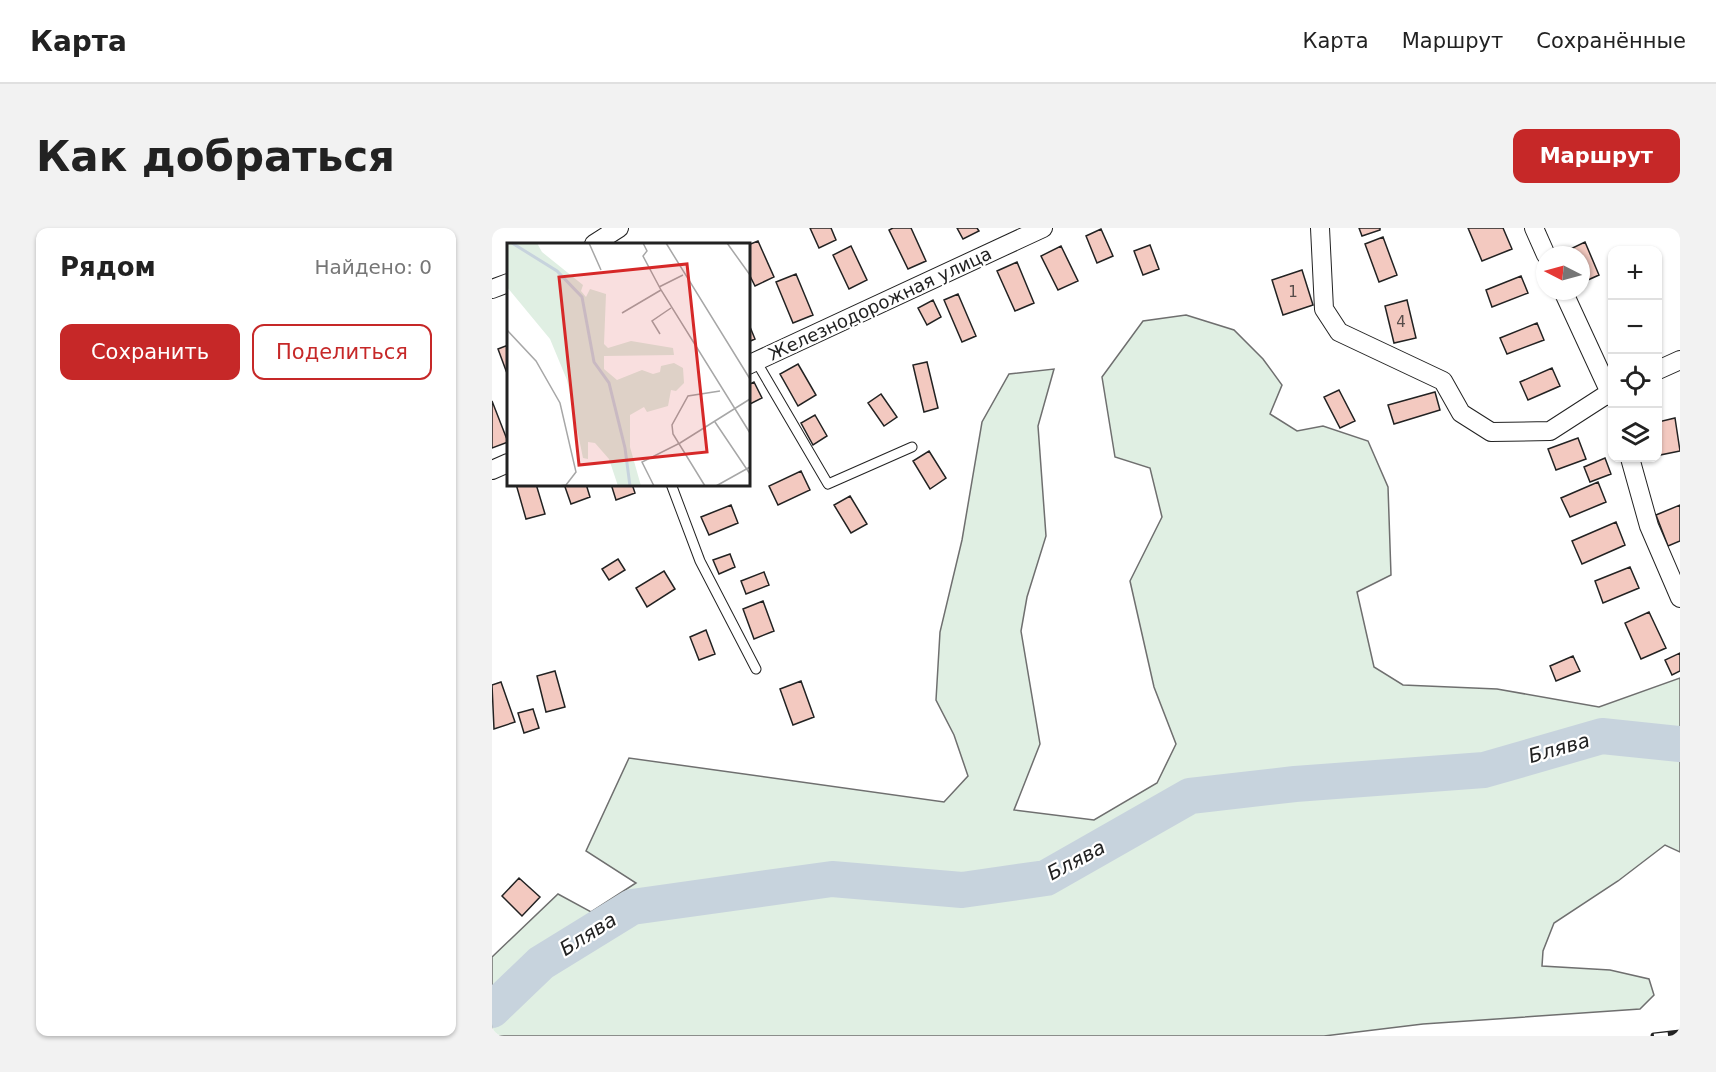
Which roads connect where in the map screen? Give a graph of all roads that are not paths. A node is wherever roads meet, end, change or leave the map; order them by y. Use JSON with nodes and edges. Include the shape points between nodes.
{"nodes":[{"id":1,"x":619,"y":228,"type":"edge"},
{"id":2,"x":1043,"y":228,"type":"edge"},
{"id":3,"x":1320,"y":228,"type":"edge"},
{"id":4,"x":1534,"y":228,"type":"edge"},
{"id":5,"x":596,"y":243,"type":"edge"},
{"id":6,"x":1542,"y":246,"type":"edge"},
{"id":7,"x":507,"y":283,"type":"edge"},
{"id":8,"x":492,"y":289,"type":"edge"},
{"id":9,"x":1567,"y":300,"type":"edge"},
{"id":10,"x":1680,"y":360,"type":"edge"},
{"id":11,"x":752,"y":363,"type":"edge"},
{"id":12,"x":1662,"y":368,"type":"edge"},
{"id":13,"x":1608,"y":385,"type":"edge"},
{"id":14,"x":1608,"y":395,"type":"edge"},
{"id":15,"x":912,"y":447,"type":"dead end"},
{"id":16,"x":1631,"y":462,"type":"edge"},
{"id":17,"x":507,"y":463,"type":"edge"},
{"id":18,"x":492,"y":470,"type":"edge"},
{"id":19,"x":672,"y":486,"type":"edge"},
{"id":20,"x":1680,"y":597,"type":"edge"},
{"id":21,"x":756,"y":669,"type":"dead end"}],
"edges":[{"from":1,"to":5,"type":"street"},
{"from":2,"to":11,"type":"street","name":"Железнодорожная улица"},
{"from":3,"to":14,"type":"street","via":[[1324,309],[1339,332],[1443,381],[1461,413],[1491,432],[1550,430]]},
{"from":4,"to":6,"type":"street"},
{"from":7,"to":8,"type":"street"},
{"from":9,"to":13,"type":"street"},
{"from":10,"to":12,"type":"street"},
{"from":11,"to":15,"type":"lane","via":[[828,484]]},
{"from":16,"to":20,"type":"street","via":[[1649,526]]},
{"from":17,"to":18,"type":"street"},
{"from":19,"to":21,"type":"lane","via":[[700,561]]}]}
